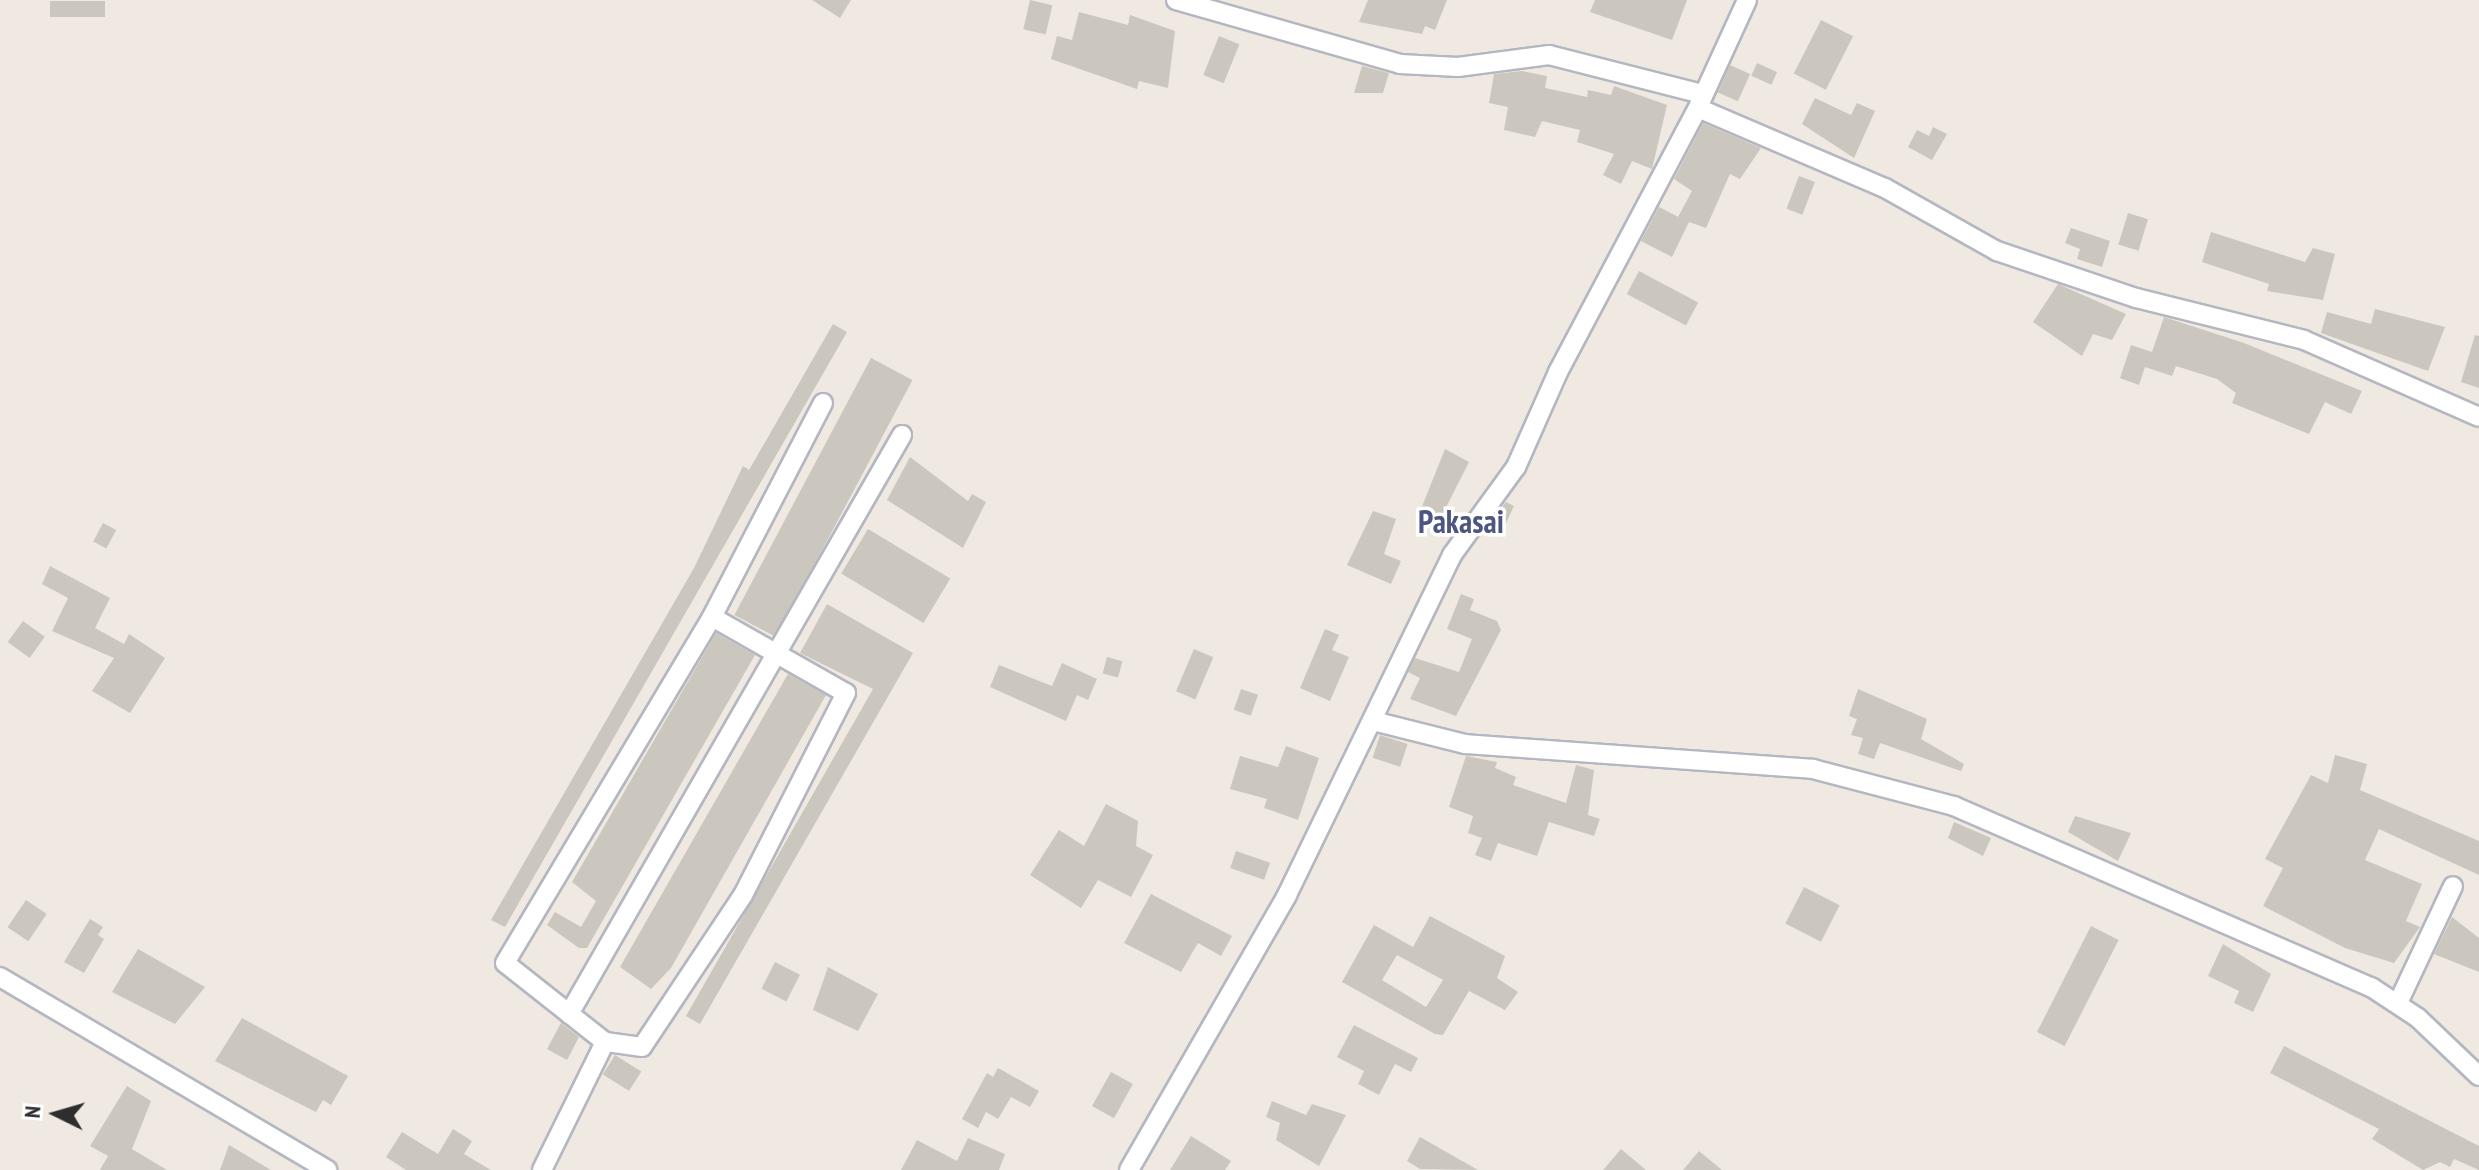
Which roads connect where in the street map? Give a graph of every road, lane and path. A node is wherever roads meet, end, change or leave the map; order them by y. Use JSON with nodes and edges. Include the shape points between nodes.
{"nodes":[{"id":1,"x":1176,"y":0,"type":"edge"},
{"id":2,"x":1747,"y":0,"type":"edge"},
{"id":3,"x":1700,"y":101,"type":"junction"},
{"id":4,"x":823,"y":403,"type":"dead end"},
{"id":5,"x":2479,"y":417,"type":"edge"},
{"id":6,"x":902,"y":435,"type":"dead end"},
{"id":7,"x":712,"y":617,"type":"junction"},
{"id":8,"x":775,"y":652,"type":"junction"},
{"id":9,"x":1373,"y":721,"type":"junction"},
{"id":10,"x":2453,"y":886,"type":"dead end"},
{"id":11,"x":0,"y":977,"type":"edge"},
{"id":12,"x":2398,"y":1003,"type":"junction"},
{"id":13,"x":569,"y":1014,"type":"junction"},
{"id":14,"x":605,"y":1042,"type":"junction"},
{"id":15,"x":2479,"y":1076,"type":"edge"},
{"id":16,"x":327,"y":1170,"type":"edge"},
{"id":17,"x":542,"y":1170,"type":"edge"},
{"id":18,"x":1129,"y":1170,"type":"edge"}],
"edges":[{"from":1,"to":3,"type":"street","via":[[1400,64],[1458,67],[1549,55]]},
{"from":2,"to":3,"type":"street"},
{"from":3,"to":5,"type":"street","via":[[1885,188],[1997,251],[2136,298],[2304,340]]},
{"from":3,"to":9,"type":"street","via":[[1558,372],[1516,467],[1452,555]]},
{"from":4,"to":7,"type":"street"},
{"from":6,"to":8,"type":"street"},
{"from":7,"to":8,"type":"street"},
{"from":7,"to":13,"type":"street","via":[[505,963]]},
{"from":8,"to":13,"type":"street"},
{"from":8,"to":14,"type":"street","via":[[846,693],[743,895],[642,1047]]},
{"from":9,"to":12,"type":"street","via":[[1451,743],[1729,759],[1890,786],[1988,819]]},
{"from":9,"to":18,"type":"street","via":[[1240,983]]},
{"from":10,"to":12,"type":"street"},
{"from":11,"to":16,"type":"street"},
{"from":12,"to":15,"type":"street"},
{"from":13,"to":14,"type":"street"},
{"from":14,"to":17,"type":"street"}]}
